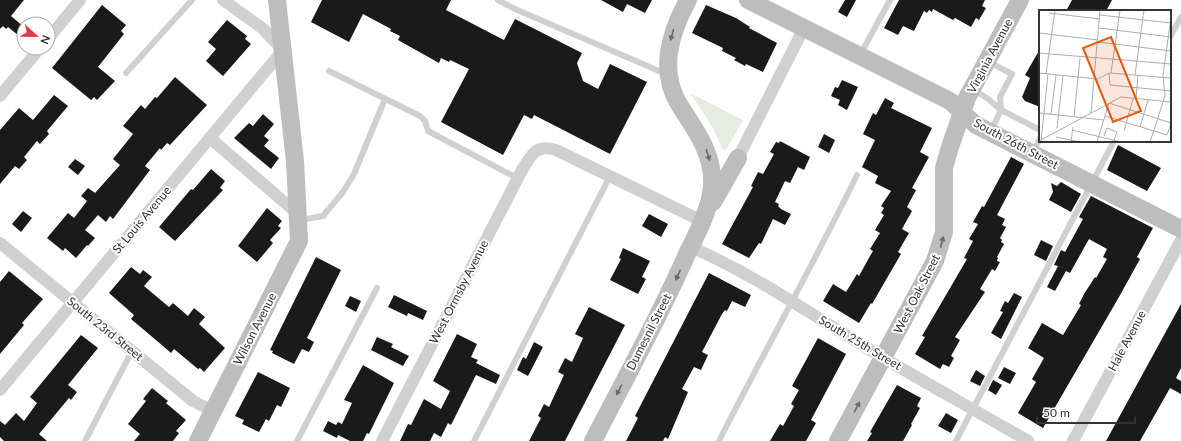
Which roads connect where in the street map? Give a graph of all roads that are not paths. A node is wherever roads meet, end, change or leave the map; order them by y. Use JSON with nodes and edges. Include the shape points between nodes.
{"nodes":[{"id":1,"x":80,"y":0,"type":"edge"},
{"id":2,"x":192,"y":0,"type":"edge"},
{"id":3,"x":223,"y":0,"type":"edge"},
{"id":4,"x":277,"y":0,"type":"edge"},
{"id":5,"x":498,"y":0,"type":"edge"},
{"id":6,"x":688,"y":0,"type":"edge"},
{"id":7,"x":748,"y":0,"type":"edge"},
{"id":8,"x":890,"y":0,"type":"edge"},
{"id":9,"x":1020,"y":0,"type":"edge"},
{"id":10,"x":1181,"y":17,"type":"edge"},
{"id":11,"x":804,"y":28,"type":"junction"},
{"id":12,"x":56,"y":29,"type":"edge"},
{"id":13,"x":1171,"y":35,"type":"edge"},
{"id":14,"x":283,"y":50,"type":"junction"},
{"id":15,"x":33,"y":56,"type":"edge"},
{"id":16,"x":860,"y":56,"type":"junction"},
{"id":17,"x":987,"y":61,"type":"junction"},
{"id":18,"x":329,"y":71,"type":"dead end"},
{"id":19,"x":126,"y":73,"type":"dead end"},
{"id":20,"x":669,"y":76,"type":"junction"},
{"id":21,"x":972,"y":90,"type":"junction"},
{"id":22,"x":0,"y":96,"type":"edge"},
{"id":23,"x":385,"y":99,"type":"junction"},
{"id":24,"x":1001,"y":110,"type":"junction"},
{"id":25,"x":963,"y":114,"type":"junction"},
{"id":26,"x":1039,"y":129,"type":"edge"},
{"id":27,"x":990,"y":132,"type":"junction"},
{"id":28,"x":210,"y":138,"type":"junction"},
{"id":29,"x":1039,"y":140,"type":"edge"},
{"id":30,"x":1113,"y":142,"type":"edge"},
{"id":31,"x":1032,"y":154,"type":"junction"},
{"id":32,"x":738,"y":158,"type":"joint"},
{"id":33,"x":611,"y":175,"type":"junction"},
{"id":34,"x":857,"y":175,"type":"dead end"},
{"id":35,"x":517,"y":178,"type":"junction"},
{"id":36,"x":1091,"y":183,"type":"junction"},
{"id":37,"x":298,"y":217,"type":"junction"},
{"id":38,"x":702,"y":221,"type":"junction"},
{"id":39,"x":1181,"y":229,"type":"edge"},
{"id":40,"x":1181,"y":240,"type":"edge"},
{"id":41,"x":0,"y":243,"type":"edge"},
{"id":42,"x":690,"y":247,"type":"junction"},
{"id":43,"x":377,"y":288,"type":"dead end"},
{"id":44,"x":791,"y":301,"type":"junction"},
{"id":45,"x":73,"y":303,"type":"junction"},
{"id":46,"x":132,"y":351,"type":"junction"},
{"id":47,"x":883,"y":358,"type":"junction"},
{"id":48,"x":0,"y":390,"type":"edge"},
{"id":49,"x":972,"y":409,"type":"junction"},
{"id":50,"x":213,"y":411,"type":"junction"},
{"id":51,"x":85,"y":441,"type":"edge"},
{"id":52,"x":198,"y":441,"type":"edge"},
{"id":53,"x":297,"y":441,"type":"edge"},
{"id":54,"x":382,"y":441,"type":"edge"},
{"id":55,"x":474,"y":441,"type":"edge"},
{"id":56,"x":593,"y":441,"type":"edge"},
{"id":57,"x":719,"y":441,"type":"edge"},
{"id":58,"x":838,"y":441,"type":"edge"},
{"id":59,"x":956,"y":441,"type":"edge"},
{"id":60,"x":1028,"y":441,"type":"edge"},
{"id":61,"x":1073,"y":441,"type":"edge"}],
"edges":[{"from":1,"to":12,"type":"street"},
{"from":2,"to":19,"type":"lane"},
{"from":3,"to":14,"type":"street","via":[[262,28]]},
{"from":4,"to":14,"type":"main road","name":"Wilson Avenue"},
{"from":5,"to":20,"type":"lane"},
{"from":6,"to":20,"type":"main road","name":"Dumesnil Street","one_way":true,"via":[[671,36],[667,54]]},
{"from":7,"to":11,"type":"main road","name":"South 26th Street"},
{"from":8,"to":16,"type":"lane"},
{"from":9,"to":17,"type":"main road","name":"Virginia Avenue"},
{"from":10,"to":13,"type":"lane"},
{"from":11,"to":16,"type":"main road","name":"South 26th Street"},
{"from":11,"to":32,"type":"street","name":"Dumesnil Street"},
{"from":14,"to":28,"type":"street","name":"St Louis Avenue"},
{"from":14,"to":37,"type":"main road","name":"Wilson Avenue","via":[[295,161]]},
{"from":15,"to":22,"type":"street"},
{"from":16,"to":25,"type":"main road","name":"South 26th Street","via":[[950,101]]},
{"from":17,"to":21,"type":"main road","name":"Virginia Avenue"},
{"from":17,"to":24,"type":"lane","via":[[1012,74],[1000,97]]},
{"from":18,"to":23,"type":"lane"},
{"from":20,"to":38,"type":"main road","name":"Dumesnil Street","one_way":true,"via":[[677,101],[702,140],[711,166],[712,188]]},
{"from":21,"to":24,"type":"lane"},
{"from":21,"to":25,"type":"main road","name":"Virginia Avenue"},
{"from":23,"to":35,"type":"lane","via":[[420,116],[425,121],[428,131]]},
{"from":23,"to":37,"type":"lane","via":[[354,174],[343,192],[323,216]]},
{"from":24,"to":26,"type":"lane"},
{"from":24,"to":27,"type":"lane"},
{"from":25,"to":27,"type":"main road","name":"South 26th Street"},
{"from":47,"to":25,"type":"main road","name":"West Oak Street","one_way":true,"via":[[927,278],[942,242],[945,222],[944,168]]},
{"from":27,"to":31,"type":"main road","name":"South 26th Street"},
{"from":28,"to":37,"type":"street"},
{"from":28,"to":45,"type":"street","name":"St Louis Avenue"},
{"from":29,"to":31,"type":"lane"},
{"from":30,"to":36,"type":"lane"},
{"from":31,"to":36,"type":"main road","name":"South 26th Street"},
{"from":32,"to":38,"type":"main road","name":"Dumesnil Street"},
{"from":33,"to":35,"type":"street","name":"West Ormsby Avenue","via":[[556,150],[542,148],[529,159]]},
{"from":33,"to":38,"type":"street"},
{"from":33,"to":55,"type":"lane"},
{"from":34,"to":44,"type":"lane","via":[[828,236]]},
{"from":35,"to":54,"type":"street","name":"West Ormsby Avenue"},
{"from":36,"to":39,"type":"main road","name":"South 26th Street"},
{"from":36,"to":49,"type":"lane"},
{"from":37,"to":50,"type":"main road","name":"Wilson Avenue","via":[[299,241],[296,250]]},
{"from":38,"to":42,"type":"main road","name":"Dumesnil Street"},
{"from":40,"to":61,"type":"street","name":"Hale Avenue"},
{"from":41,"to":45,"type":"street","name":"South 23rd Street"},
{"from":42,"to":44,"type":"street","name":"South 25th Street"},
{"from":42,"to":56,"type":"main road","name":"Dumesnil Street","one_way":true},
{"from":43,"to":53,"type":"lane"},
{"from":44,"to":47,"type":"street","name":"South 25th Street"},
{"from":44,"to":57,"type":"lane"},
{"from":45,"to":46,"type":"street","name":"South 23rd Street"},
{"from":45,"to":48,"type":"street","name":"St Louis Avenue"},
{"from":46,"to":50,"type":"street","name":"South 23rd Street","via":[[192,401]]},
{"from":46,"to":51,"type":"lane"},
{"from":47,"to":49,"type":"street","name":"South 25th Street"},
{"from":58,"to":47,"type":"main road","name":"West Oak Street","one_way":true},
{"from":49,"to":59,"type":"lane"},
{"from":49,"to":60,"type":"street","name":"South 25th Street"},
{"from":50,"to":52,"type":"main road","name":"Wilson Avenue"}]}
